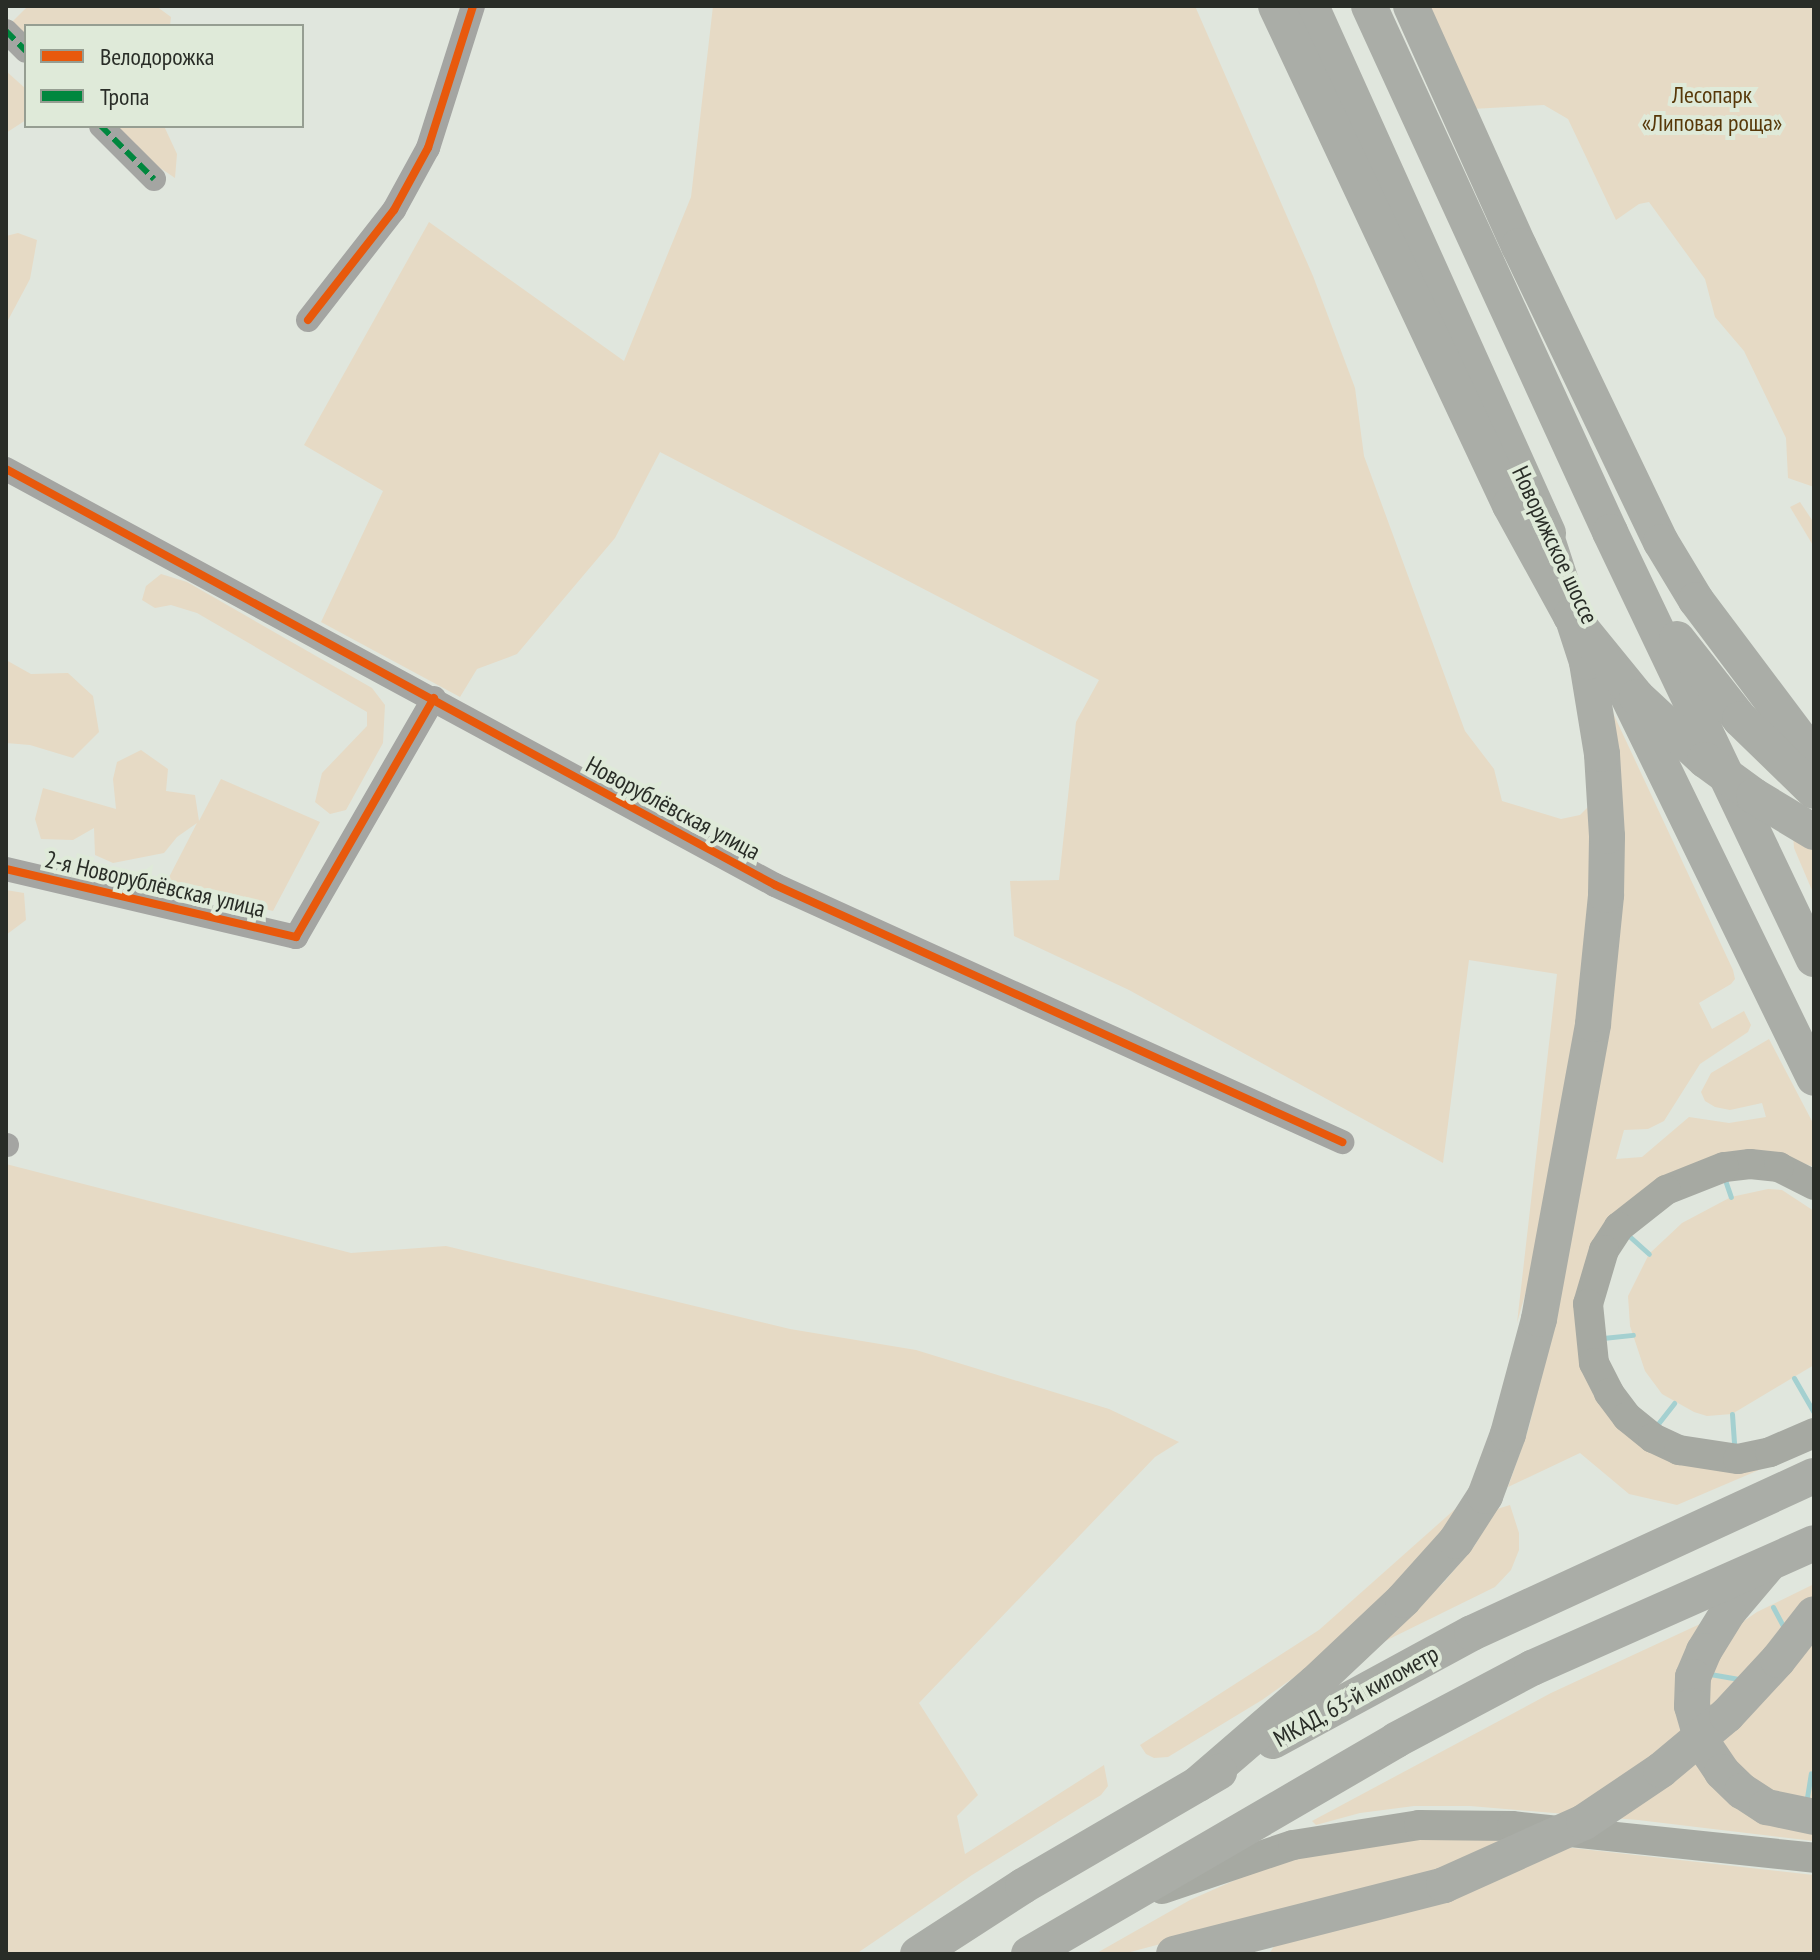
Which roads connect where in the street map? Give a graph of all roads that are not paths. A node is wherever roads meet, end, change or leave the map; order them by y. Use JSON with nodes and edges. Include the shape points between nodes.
{"nodes":[{"id":1,"x":473,"y":6,"type":"edge"},
{"id":2,"x":1276,"y":6,"type":"edge"},
{"id":3,"x":1311,"y":6,"type":"edge"},
{"id":4,"x":1369,"y":6,"type":"edge"},
{"id":5,"x":1411,"y":6,"type":"edge"},
{"id":6,"x":6,"y":31,"type":"edge"},
{"id":7,"x":24,"y":49,"type":"edge"},
{"id":8,"x":103,"y":128,"type":"edge"},
{"id":9,"x":154,"y":179,"type":"dead end"},
{"id":10,"x":308,"y":320,"type":"dead end"},
{"id":11,"x":6,"y":469,"type":"edge"},
{"id":12,"x":1539,"y":514,"type":"junction"},
{"id":13,"x":1610,"y":532,"type":"junction"},
{"id":14,"x":434,"y":698,"type":"junction"},
{"id":15,"x":1814,"y":757,"type":"edge"},
{"id":16,"x":1814,"y":791,"type":"edge"},
{"id":17,"x":1814,"y":832,"type":"edge"},
{"id":18,"x":6,"y":869,"type":"edge"},
{"id":19,"x":1814,"y":959,"type":"edge"},
{"id":20,"x":1814,"y":1078,"type":"edge"},
{"id":21,"x":1342,"y":1142,"type":"dead end"},
{"id":22,"x":1814,"y":1185,"type":"edge"},
{"id":23,"x":1814,"y":1433,"type":"edge"},
{"id":24,"x":1814,"y":1476,"type":"edge"},
{"id":25,"x":1814,"y":1543,"type":"edge"},
{"id":26,"x":1773,"y":1559,"type":"junction"},
{"id":27,"x":1814,"y":1614,"type":"edge"},
{"id":28,"x":1198,"y":1784,"type":"junction"},
{"id":29,"x":1814,"y":1817,"type":"edge"},
{"id":30,"x":1814,"y":1858,"type":"edge"},
{"id":31,"x":1100,"y":1911,"type":"junction"},
{"id":32,"x":918,"y":1954,"type":"edge"},
{"id":33,"x":1029,"y":1954,"type":"edge"},
{"id":34,"x":1174,"y":1954,"type":"edge"}],
"edges":[{"from":1,"to":10,"type":"street","via":[[428,148],[394,210]]},
{"from":2,"to":17,"type":"highway","bridge":true,"via":[[1510,505],[1571,616],[1637,697],[1705,760]]},
{"from":3,"to":12,"type":"highway","name":"Новорижское шоссе"},
{"from":4,"to":13,"type":"highway"},
{"from":5,"to":15,"type":"highway","via":[[1661,542],[1696,600]]},
{"from":6,"to":7,"type":"street"},
{"from":8,"to":9,"type":"street"},
{"from":11,"to":14,"type":"street","name":"Новорублёвская улица"},
{"from":12,"to":20,"type":"highway","name":"Новорижское шоссе"},
{"from":12,"to":28,"type":"highway","via":[[1587,662],[1602,754],[1607,836],[1593,1024],[1539,1319],[1485,1496],[1456,1541],[1315,1683]]},
{"from":13,"to":16,"type":"highway","via":[[1674,636],[1774,755]]},
{"from":13,"to":19,"type":"highway"},
{"from":14,"to":18,"type":"street","name":"2-я Новорублёвская улица","via":[[296,937]]},
{"from":14,"to":21,"type":"street","name":"Новорублёвская улица","via":[[519,750],[775,885]]},
{"from":22,"to":23,"type":"main road","via":[[1779,1167],[1750,1164],[1724,1167],[1666,1190],[1619,1227],[1604,1250],[1588,1304],[1594,1363],[1627,1417],[1653,1438],[1679,1450],[1738,1459]]},
{"from":24,"to":28,"type":"highway","name":"МКАД, 63-й километр","via":[[1472,1633]]},
{"from":25,"to":26,"type":"highway"},
{"from":26,"to":29,"type":"highway","via":[[1728,1612],[1704,1651],[1693,1677],[1692,1706],[1702,1742],[1742,1791],[1767,1807]]},
{"from":26,"to":31,"type":"highway","via":[[1532,1668]]},
{"from":27,"to":34,"type":"highway","bridge":true,"via":[[1727,1715],[1661,1770],[1584,1822],[1444,1885]]},
{"from":28,"to":32,"type":"highway","name":"МКАД, 63-й километр"},
{"from":30,"to":31,"type":"main road","via":[[1512,1826],[1419,1825],[1293,1845]]},
{"from":31,"to":33,"type":"highway"}]}
